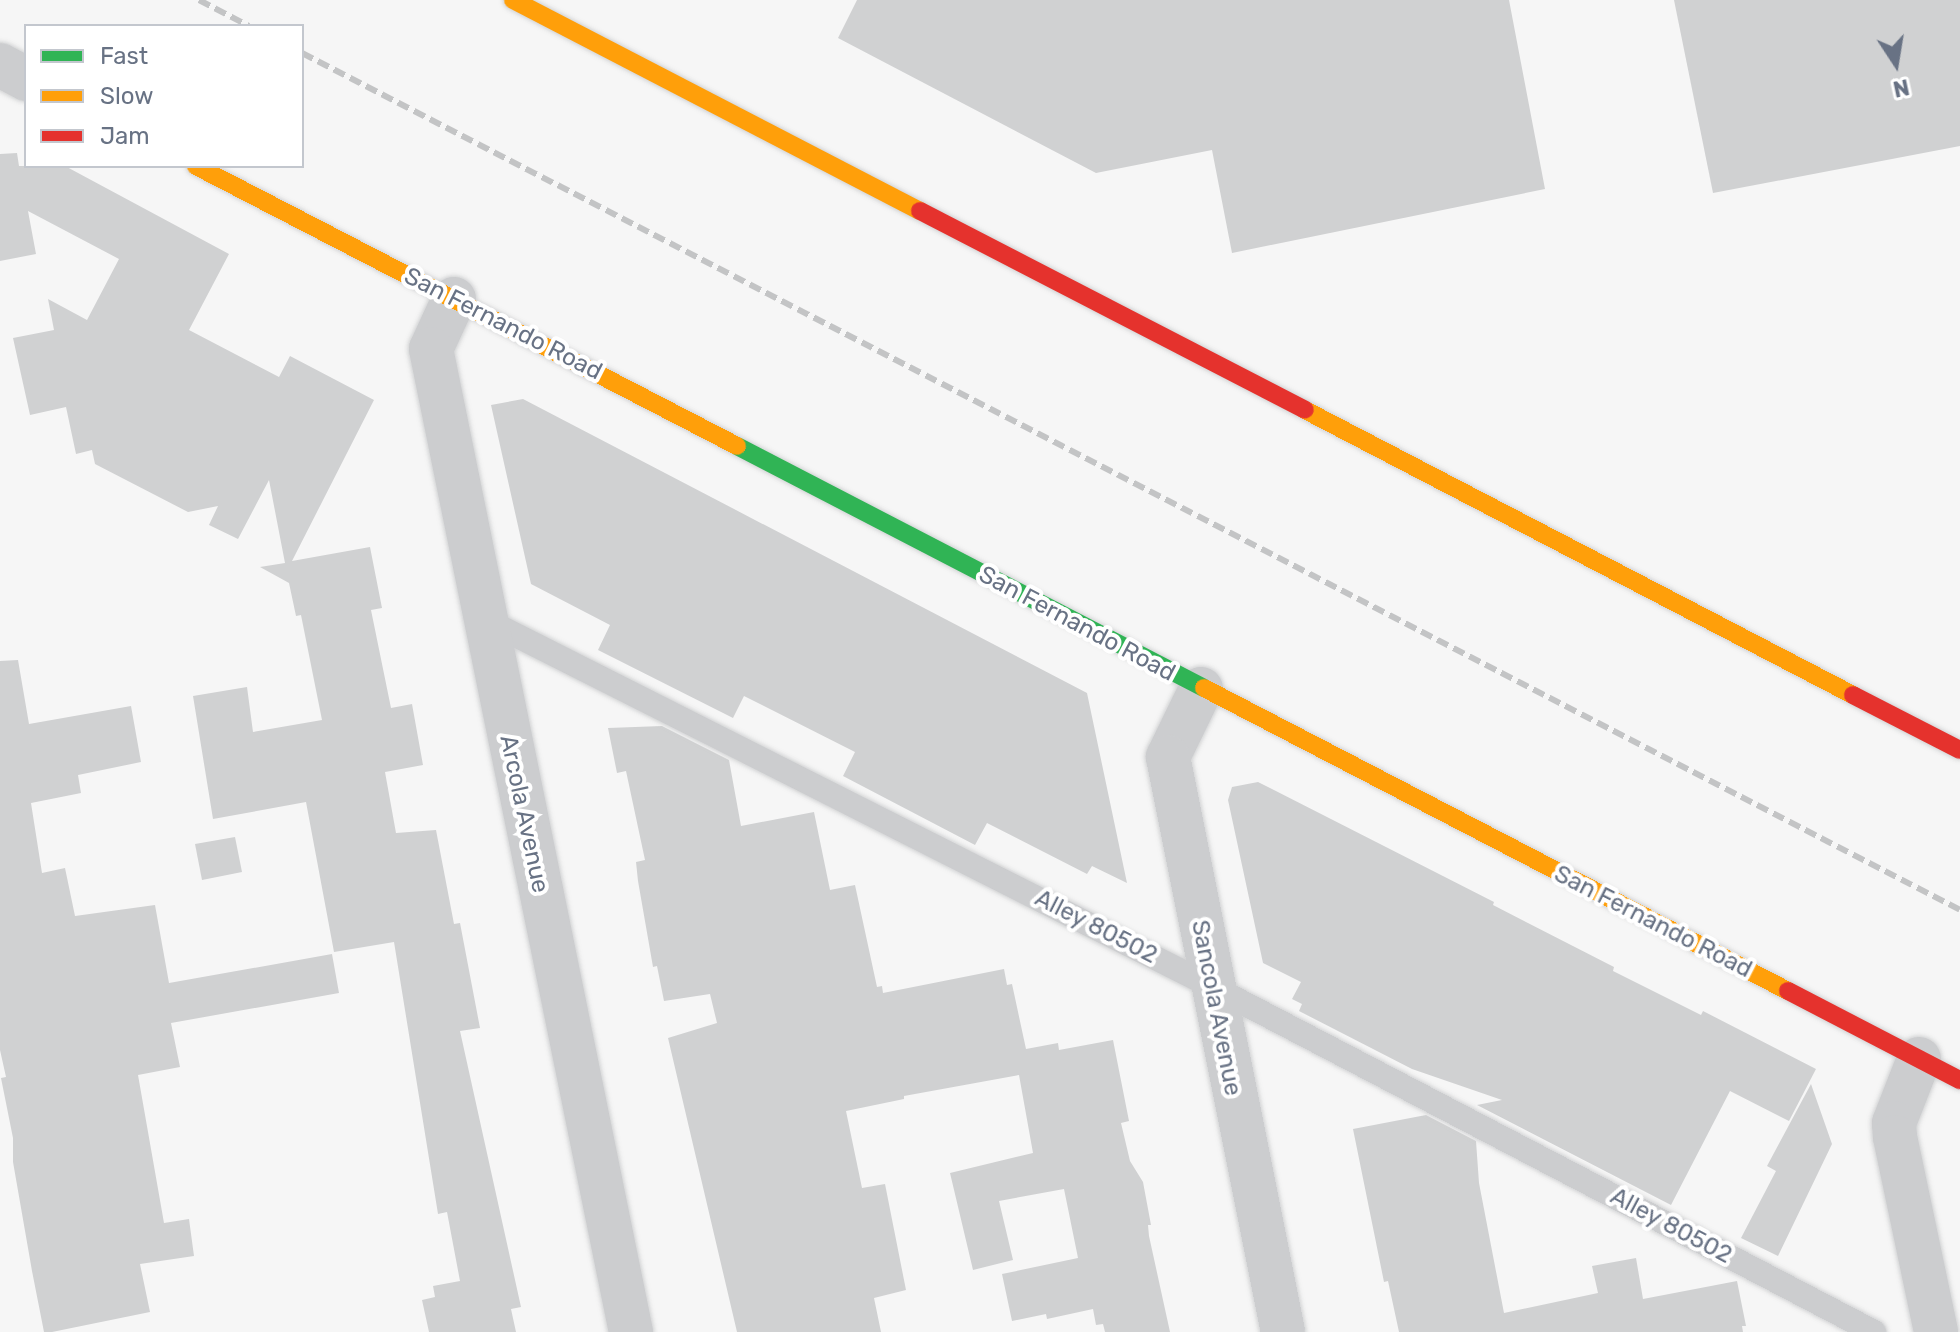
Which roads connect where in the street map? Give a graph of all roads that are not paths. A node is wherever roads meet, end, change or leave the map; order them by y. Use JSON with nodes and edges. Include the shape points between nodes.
{"nodes":[{"id":1,"x":513,"y":0,"type":"edge"},
{"id":2,"x":0,"y":65,"type":"edge"},
{"id":3,"x":24,"y":78,"type":"edge"},
{"id":4,"x":200,"y":168,"type":"edge"},
{"id":5,"x":454,"y":299,"type":"junction"},
{"id":6,"x":484,"y":619,"type":"junction"},
{"id":7,"x":1201,"y":689,"type":"junction"},
{"id":8,"x":1960,"y":750,"type":"edge"},
{"id":9,"x":1211,"y":986,"type":"junction"},
{"id":10,"x":1919,"y":1059,"type":"junction"},
{"id":11,"x":1960,"y":1080,"type":"edge"},
{"id":12,"x":631,"y":1332,"type":"edge"},
{"id":13,"x":1283,"y":1332,"type":"edge"},
{"id":14,"x":1874,"y":1332,"type":"edge"},
{"id":15,"x":1936,"y":1332,"type":"edge"}],
"edges":[{"from":1,"to":8,"type":"street"},
{"from":2,"to":3,"type":"street"},
{"from":4,"to":5,"type":"street","name":"San Fernando Road"},
{"from":5,"to":6,"type":"street","name":"Arcola Avenue","via":[[431,349]]},
{"from":5,"to":7,"type":"street","name":"San Fernando Road"},
{"from":6,"to":9,"type":"lane","name":"Alley 80502"},
{"from":6,"to":12,"type":"street","name":"Arcola Avenue"},
{"from":7,"to":9,"type":"street","name":"Sancola Avenue","via":[[1168,757]]},
{"from":7,"to":10,"type":"street","name":"San Fernando Road"},
{"from":9,"to":13,"type":"street","name":"Sancola Avenue"},
{"from":9,"to":14,"type":"lane","name":"Alley 80502"},
{"from":10,"to":11,"type":"street","name":"San Fernando Road"},
{"from":10,"to":15,"type":"street","via":[[1894,1123]]}]}
